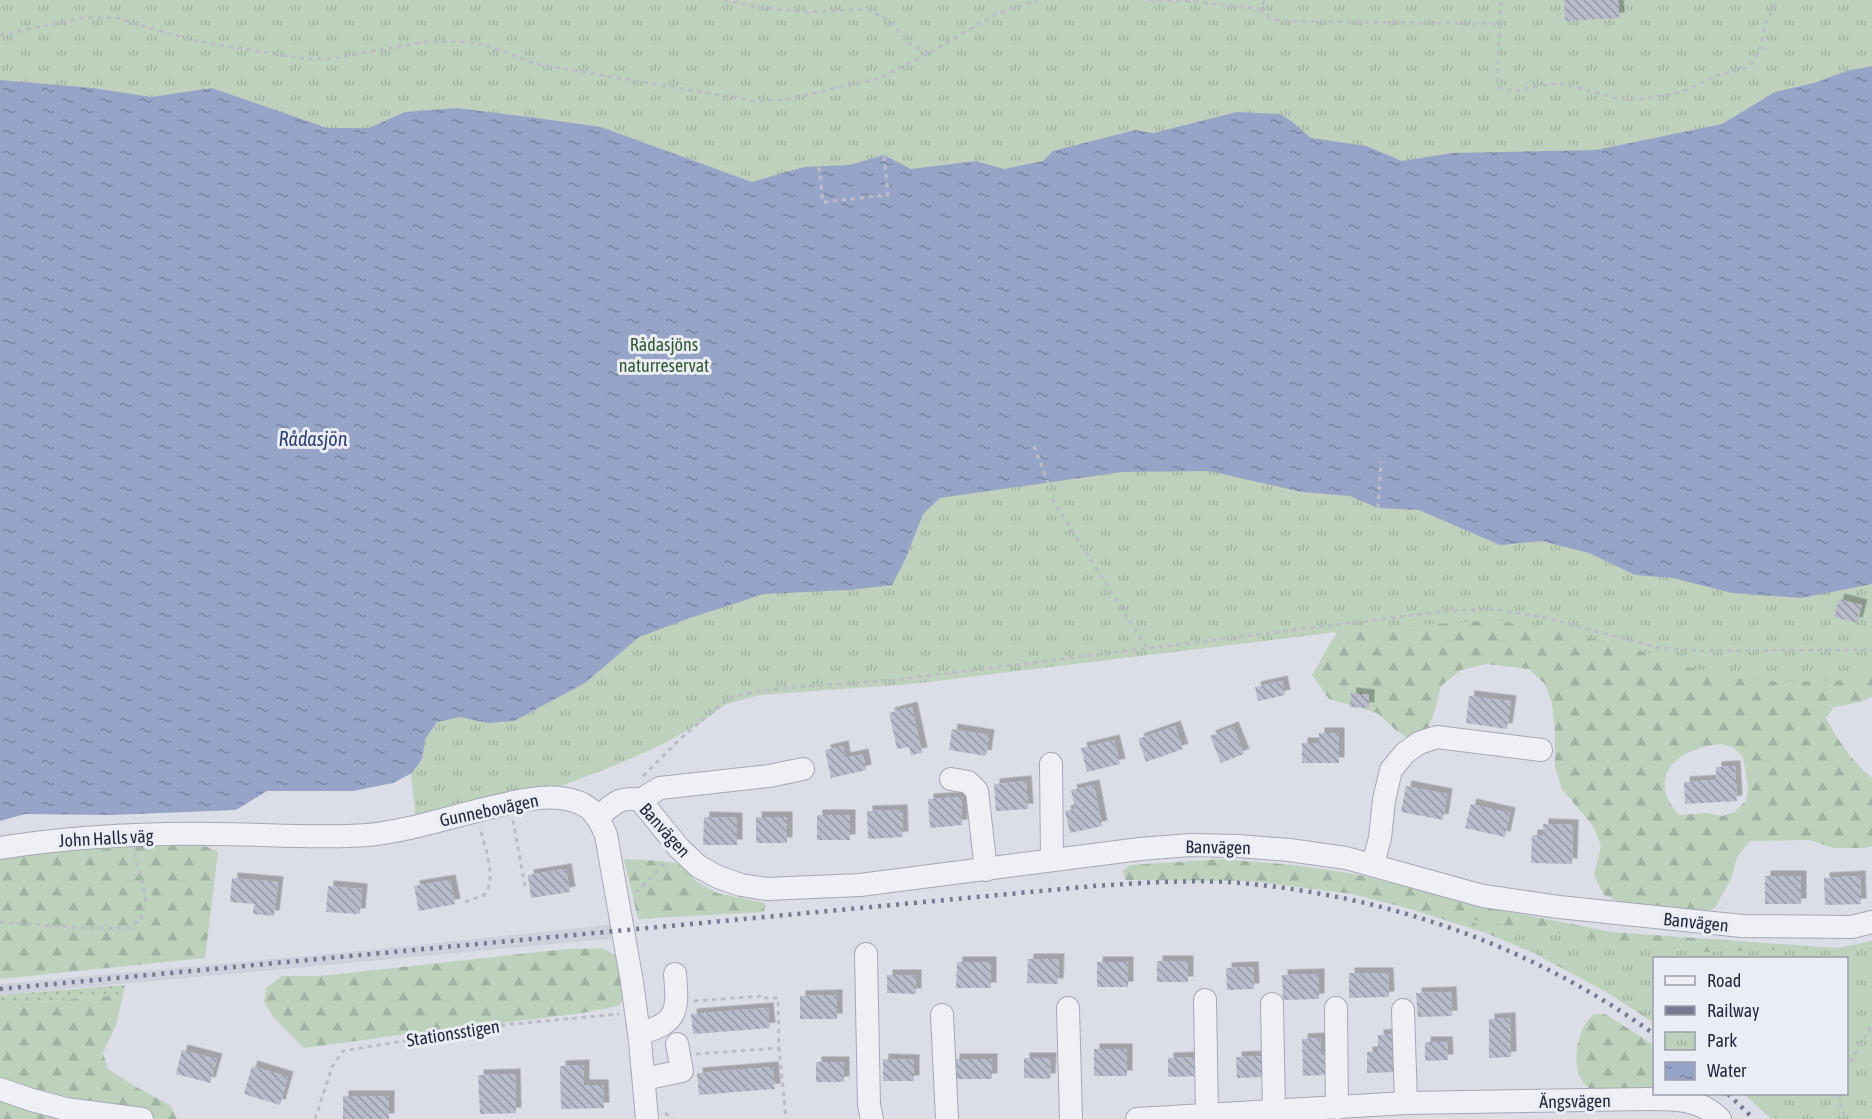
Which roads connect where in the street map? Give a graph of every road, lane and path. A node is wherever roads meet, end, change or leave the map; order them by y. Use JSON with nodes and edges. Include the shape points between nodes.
{"nodes":[{"id":1,"x":724,"y":0,"type":"edge"},
{"id":2,"x":1037,"y":0,"type":"edge"},
{"id":3,"x":1149,"y":0,"type":"edge"},
{"id":4,"x":1264,"y":0,"type":"edge"},
{"id":5,"x":1501,"y":0,"type":"edge"},
{"id":6,"x":1778,"y":0,"type":"edge"},
{"id":7,"x":1261,"y":9,"type":"junction"},
{"id":8,"x":1500,"y":24,"type":"junction"},
{"id":9,"x":0,"y":34,"type":"edge"},
{"id":10,"x":928,"y":53,"type":"junction"},
{"id":11,"x":884,"y":155,"type":"dead end"},
{"id":12,"x":819,"y":167,"type":"dead end"},
{"id":13,"x":1034,"y":446,"type":"dead end"},
{"id":14,"x":1381,"y":462,"type":"dead end"},
{"id":15,"x":1048,"y":483,"type":"dead end"},
{"id":16,"x":1052,"y":499,"type":"dead end"},
{"id":17,"x":1378,"y":507,"type":"dead end"},
{"id":18,"x":1147,"y":648,"type":"junction"},
{"id":19,"x":1872,"y":650,"type":"edge"},
{"id":20,"x":1541,"y":750,"type":"dead end"},
{"id":21,"x":1051,"y":764,"type":"dead end"},
{"id":22,"x":803,"y":769,"type":"dead end"},
{"id":23,"x":951,"y":779,"type":"dead end"},
{"id":24,"x":635,"y":799,"type":"junction"},
{"id":25,"x":510,"y":803,"type":"junction"},
{"id":26,"x":476,"y":811,"type":"junction"},
{"id":27,"x":598,"y":817,"type":"junction"},
{"id":28,"x":212,"y":834,"type":"joint"},
{"id":29,"x":132,"y":836,"type":"junction"},
{"id":30,"x":0,"y":848,"type":"edge"},
{"id":31,"x":1052,"y":860,"type":"junction"},
{"id":32,"x":1373,"y":864,"type":"junction"},
{"id":33,"x":986,"y":870,"type":"junction"},
{"id":34,"x":525,"y":886,"type":"dead end"},
{"id":35,"x":465,"y":902,"type":"dead end"},
{"id":36,"x":0,"y":922,"type":"edge"},
{"id":37,"x":1872,"y":922,"type":"edge"},
{"id":38,"x":866,"y":954,"type":"dead end"},
{"id":39,"x":675,"y":974,"type":"dead end"},
{"id":40,"x":1204,"y":1000,"type":"dead end"},
{"id":41,"x":677,"y":1002,"type":"junction"},
{"id":42,"x":1272,"y":1004,"type":"dead end"},
{"id":43,"x":1068,"y":1008,"type":"dead end"},
{"id":44,"x":1336,"y":1008,"type":"dead end"},
{"id":45,"x":1403,"y":1010,"type":"dead end"},
{"id":46,"x":942,"y":1015,"type":"dead end"},
{"id":47,"x":638,"y":1022,"type":"junction"},
{"id":48,"x":1872,"y":1024,"type":"edge"},
{"id":49,"x":779,"y":1048,"type":"junction"},
{"id":50,"x":679,"y":1051,"type":"joint"},
{"id":51,"x":1848,"y":1067,"type":"edge"},
{"id":52,"x":644,"y":1079,"type":"junction"},
{"id":53,"x":0,"y":1089,"type":"edge"},
{"id":54,"x":1839,"y":1095,"type":"edge"},
{"id":55,"x":1337,"y":1108,"type":"junction"},
{"id":56,"x":1424,"y":1109,"type":"edge"},
{"id":57,"x":1274,"y":1112,"type":"junction"},
{"id":58,"x":1207,"y":1114,"type":"junction"},
{"id":59,"x":142,"y":1119,"type":"edge"},
{"id":60,"x":315,"y":1119,"type":"edge"},
{"id":61,"x":647,"y":1119,"type":"edge"},
{"id":62,"x":786,"y":1119,"type":"edge"},
{"id":63,"x":872,"y":1119,"type":"edge"},
{"id":64,"x":946,"y":1119,"type":"edge"},
{"id":65,"x":1071,"y":1119,"type":"edge"},
{"id":66,"x":1137,"y":1119,"type":"edge"},
{"id":67,"x":1719,"y":1119,"type":"edge"},
{"id":68,"x":1847,"y":1119,"type":"edge"}],
"edges":[{"from":1,"to":10,"type":"path","via":[[807,12],[867,9],[888,20],[910,45]]},
{"from":2,"to":10,"type":"path","via":[[996,14]]},
{"from":3,"to":7,"type":"path"},
{"from":4,"to":7,"type":"path"},
{"from":5,"to":8,"type":"path"},
{"from":6,"to":8,"type":"path","via":[[1766,22],[1755,60],[1745,68],[1716,76],[1683,92],[1641,99],[1619,99],[1564,84],[1514,92],[1500,88]]},
{"from":7,"to":8,"type":"path","via":[[1280,21]]},
{"from":9,"to":10,"type":"path","via":[[82,18],[116,18],[200,42],[307,59],[330,59],[423,42],[457,41],[486,45],[536,64],[754,101],[783,100],[877,79]]},
{"from":11,"to":12,"type":"path","via":[[888,195],[823,202]]},
{"from":13,"to":15,"type":"path"},
{"from":14,"to":17,"type":"path"},
{"from":16,"to":18,"type":"path"},
{"from":18,"to":19,"type":"path","via":[[1399,616],[1494,609],[1657,646],[1704,651]]},
{"from":18,"to":24,"type":"path","via":[[893,680],[793,687],[729,698],[644,774]]},
{"from":20,"to":32,"type":"street","via":[[1437,737],[1419,743],[1391,770]]},
{"from":21,"to":31,"type":"street"},
{"from":22,"to":24,"type":"street","via":[[660,788]]},
{"from":23,"to":33,"type":"street","via":[[968,782],[977,791]]},
{"from":24,"to":27,"type":"street","name":"Banvägen","via":[[618,801]]},
{"from":24,"to":33,"type":"street","name":"Banvägen","via":[[698,866],[741,885],[818,888]]},
{"from":25,"to":26,"type":"street","name":"Gunnebovägen"},
{"from":25,"to":27,"type":"street","name":"Gunnebovägen","via":[[561,798],[586,805]]},
{"from":25,"to":34,"type":"path"},
{"from":26,"to":28,"type":"street","name":"Gunnebovägen","via":[[370,835]]},
{"from":26,"to":35,"type":"path","via":[[490,885],[484,895]]},
{"from":27,"to":47,"type":"street","via":[[606,835]]},
{"from":28,"to":29,"type":"street","name":"John Halls väg"},
{"from":29,"to":30,"type":"street","name":"John Halls väg"},
{"from":29,"to":36,"type":"path","via":[[146,897],[141,919],[128,928]]},
{"from":31,"to":32,"type":"street","name":"Banvägen","via":[[1190,845],[1289,850]]},
{"from":31,"to":33,"type":"street","name":"Banvägen"},
{"from":32,"to":37,"type":"street","name":"Banvägen","via":[[1483,896],[1571,908],[1742,926],[1852,927]]},
{"from":38,"to":63,"type":"street"},
{"from":39,"to":41,"type":"street"},
{"from":40,"to":58,"type":"street"},
{"from":41,"to":47,"type":"street","via":[[662,1026],[654,1030]]},
{"from":41,"to":49,"type":"path","via":[[778,998]]},
{"from":42,"to":57,"type":"street"},
{"from":43,"to":65,"type":"street"},
{"from":44,"to":55,"type":"street"},
{"from":45,"to":56,"type":"street"},
{"from":46,"to":64,"type":"street"},
{"from":47,"to":52,"type":"street"},
{"from":47,"to":60,"type":"path","name":"Stationsstigen","via":[[492,1026],[343,1052],[332,1067]]},
{"from":48,"to":51,"type":"path"},
{"from":49,"to":50,"type":"path"},
{"from":49,"to":62,"type":"path"},
{"from":50,"to":52,"type":"street","via":[[682,1071]]},
{"from":52,"to":61,"type":"street"},
{"from":53,"to":59,"type":"street","via":[[66,1109]]},
{"from":54,"to":68,"type":"path"},
{"from":55,"to":56,"type":"street","name":"Ängsvägen"},
{"from":55,"to":57,"type":"street","name":"Ängsvägen"},
{"from":56,"to":67,"type":"street","name":"Ängsvägen","via":[[1680,1100],[1712,1111]]},
{"from":57,"to":58,"type":"street","name":"Ängsvägen"},
{"from":58,"to":66,"type":"street","name":"Ängsvägen"}]}
